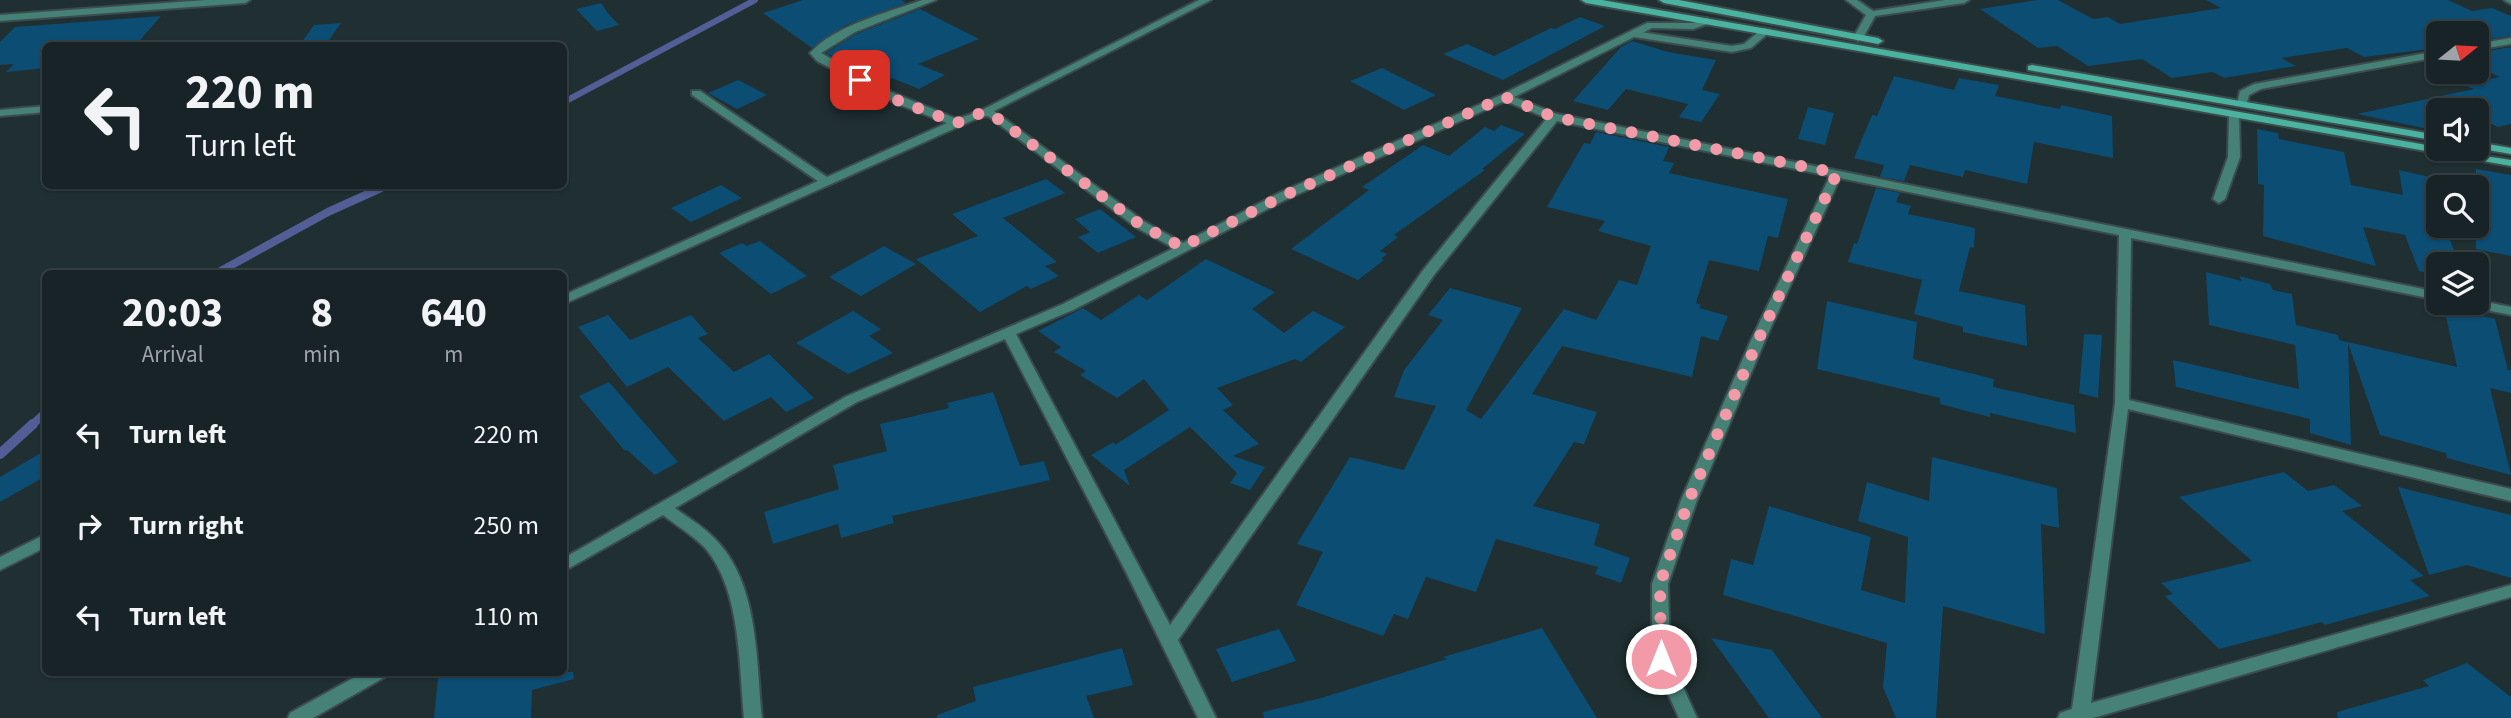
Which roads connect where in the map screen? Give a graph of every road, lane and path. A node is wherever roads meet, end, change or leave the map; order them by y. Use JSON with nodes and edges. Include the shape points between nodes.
{"nodes":[{"id":1,"x":246,"y":0,"type":"edge"},
{"id":2,"x":931,"y":0,"type":"edge"},
{"id":3,"x":1206,"y":0,"type":"edge"},
{"id":4,"x":1586,"y":0,"type":"edge"},
{"id":5,"x":1664,"y":0,"type":"edge"},
{"id":6,"x":1852,"y":0,"type":"edge"},
{"id":7,"x":1964,"y":0,"type":"edge"},
{"id":8,"x":1871,"y":14,"type":"junction"},
{"id":9,"x":0,"y":18,"type":"edge"},
{"id":10,"x":1702,"y":23,"type":"junction"},
{"id":11,"x":1767,"y":30,"type":"junction"},
{"id":12,"x":1634,"y":34,"type":"junction"},
{"id":13,"x":1858,"y":38,"type":"junction"},
{"id":14,"x":2511,"y":41,"type":"edge"},
{"id":15,"x":1688,"y":44,"type":"junction"},
{"id":16,"x":2489,"y":45,"type":"edge"},
{"id":17,"x":2426,"y":56,"type":"edge"},
{"id":18,"x":2081,"y":82,"type":"junction"},
{"id":19,"x":696,"y":93,"type":"dead end"},
{"id":20,"x":1505,"y":97,"type":"junction"},
{"id":21,"x":2242,"y":104,"type":"junction"},
{"id":22,"x":42,"y":108,"type":"edge"},
{"id":23,"x":984,"y":112,"type":"junction"},
{"id":24,"x":0,"y":113,"type":"edge"},
{"id":25,"x":2234,"y":114,"type":"junction"},
{"id":26,"x":1554,"y":117,"type":"junction"},
{"id":27,"x":957,"y":123,"type":"junction"},
{"id":28,"x":2426,"y":136,"type":"edge"},
{"id":29,"x":2489,"y":147,"type":"edge"},
{"id":30,"x":2511,"y":151,"type":"edge"},
{"id":31,"x":2511,"y":163,"type":"edge"},
{"id":32,"x":1837,"y":173,"type":"junction"},
{"id":33,"x":827,"y":181,"type":"junction"},
{"id":34,"x":2219,"y":199,"type":"dead end"},
{"id":35,"x":2125,"y":232,"type":"junction"},
{"id":36,"x":1182,"y":247,"type":"junction"},
{"id":37,"x":2426,"y":294,"type":"edge"},
{"id":38,"x":567,"y":299,"type":"edge"},
{"id":39,"x":2489,"y":306,"type":"edge"},
{"id":40,"x":2511,"y":311,"type":"edge"},
{"id":41,"x":1008,"y":332,"type":"junction"},
{"id":42,"x":2122,"y":403,"type":"junction"},
{"id":43,"x":2511,"y":495,"type":"edge"},
{"id":44,"x":663,"y":507,"type":"junction"},
{"id":45,"x":42,"y":542,"type":"edge"},
{"id":46,"x":567,"y":563,"type":"edge"},
{"id":47,"x":0,"y":564,"type":"edge"},
{"id":48,"x":2511,"y":591,"type":"edge"},
{"id":49,"x":1170,"y":638,"type":"junction"},
{"id":50,"x":372,"y":676,"type":"edge"},
{"id":51,"x":2074,"y":715,"type":"edge"},
{"id":52,"x":297,"y":718,"type":"edge"},
{"id":53,"x":753,"y":718,"type":"edge"},
{"id":54,"x":1208,"y":718,"type":"edge"},
{"id":55,"x":1688,"y":718,"type":"edge"}],
"edges":[{"from":1,"to":9,"type":"street"},
{"from":2,"to":27,"type":"street","via":[[860,27],[815,53],[899,101]]},
{"from":3,"to":23,"type":"street"},
{"from":4,"to":10,"type":"main road"},
{"from":5,"to":13,"type":"main road"},
{"from":6,"to":8,"type":"street"},
{"from":7,"to":8,"type":"street"},
{"from":8,"to":13,"type":"street"},
{"from":10,"to":11,"type":"main road"},
{"from":10,"to":12,"type":"street","via":[[1660,23]]},
{"from":10,"to":15,"type":"street"},
{"from":11,"to":15,"type":"street","via":[[1747,46],[1732,49]]},
{"from":11,"to":18,"type":"main road"},
{"from":12,"to":15,"type":"street"},
{"from":12,"to":20,"type":"street"},
{"from":13,"to":18,"type":"main road"},
{"from":14,"to":16,"type":"street"},
{"from":17,"to":21,"type":"street","via":[[2258,86],[2244,93]]},
{"from":18,"to":21,"type":"main road"},
{"from":18,"to":25,"type":"main road"},
{"from":19,"to":33,"type":"street"},
{"from":20,"to":26,"type":"street"},
{"from":20,"to":36,"type":"street","via":[[1283,196]]},
{"from":21,"to":28,"type":"main road"},
{"from":22,"to":24,"type":"street"},
{"from":23,"to":27,"type":"street"},
{"from":23,"to":36,"type":"street","via":[[1141,225]]},
{"from":25,"to":31,"type":"main road"},
{"from":25,"to":34,"type":"street","via":[[2234,157]]},
{"from":26,"to":32,"type":"street"},
{"from":26,"to":49,"type":"street","via":[[1429,272]]},
{"from":27,"to":33,"type":"street"},
{"from":29,"to":30,"type":"main road"},
{"from":32,"to":35,"type":"street"},
{"from":32,"to":55,"type":"street","via":[[1689,500],[1660,584],[1661,659]]},
{"from":33,"to":38,"type":"street"},
{"from":35,"to":37,"type":"street"},
{"from":35,"to":42,"type":"street"},
{"from":36,"to":41,"type":"street","via":[[1069,307]]},
{"from":39,"to":40,"type":"street"},
{"from":41,"to":44,"type":"street","via":[[852,400]]},
{"from":41,"to":49,"type":"street"},
{"from":42,"to":43,"type":"street"},
{"from":42,"to":51,"type":"street"},
{"from":44,"to":46,"type":"street"},
{"from":44,"to":53,"type":"street","via":[[711,545],[731,575],[740,610]]},
{"from":45,"to":47,"type":"street"},
{"from":48,"to":51,"type":"street"},
{"from":49,"to":54,"type":"street"},
{"from":50,"to":52,"type":"street"}]}
